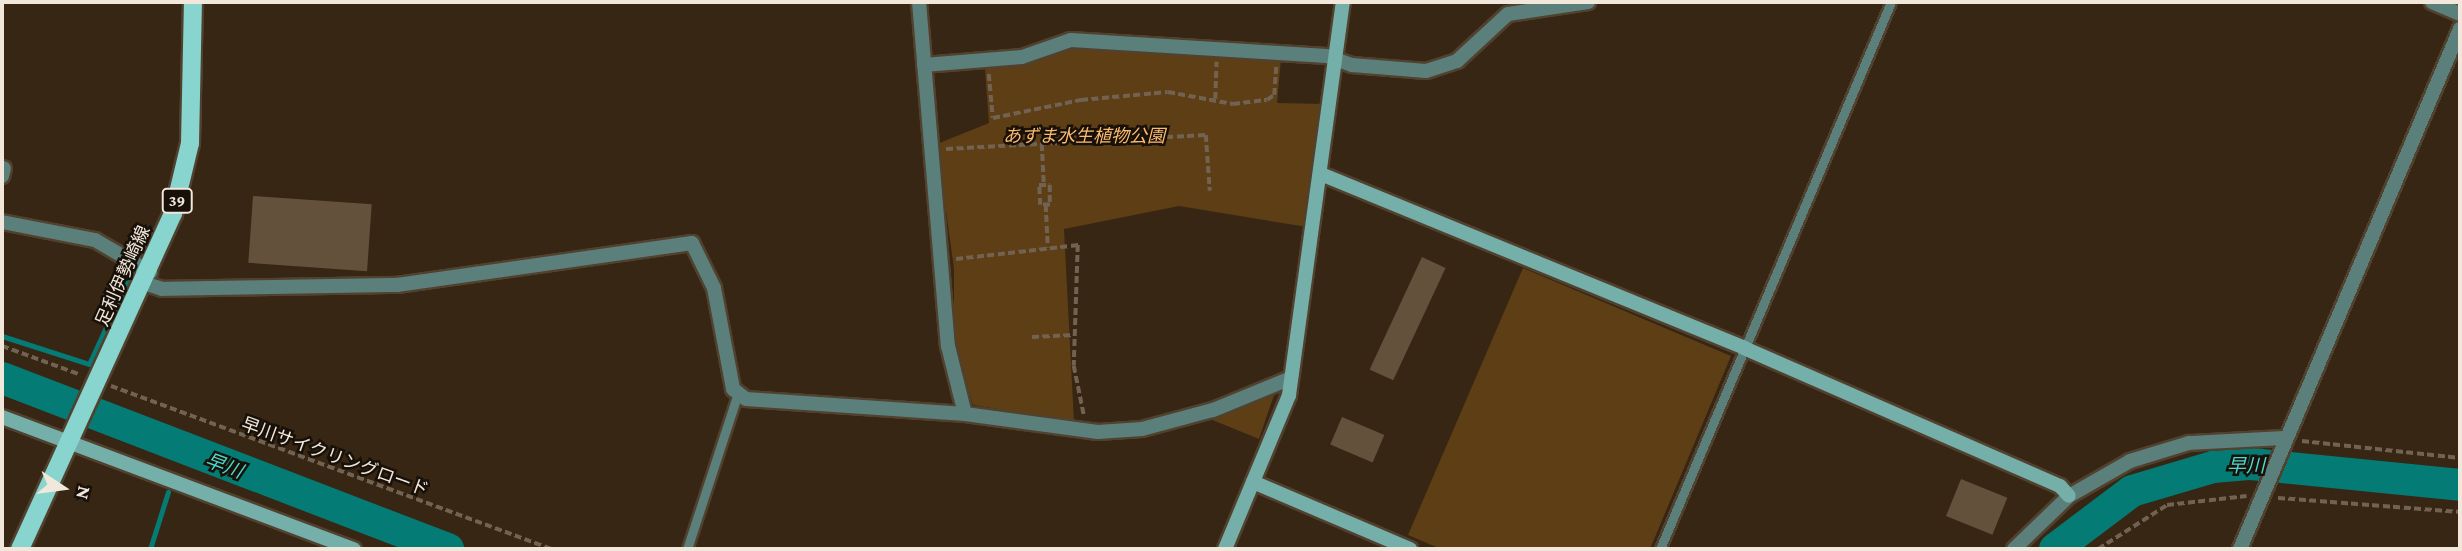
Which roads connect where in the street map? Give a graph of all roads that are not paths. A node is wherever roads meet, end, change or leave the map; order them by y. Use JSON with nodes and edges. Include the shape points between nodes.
{"nodes":[{"id":1,"x":193,"y":2,"type":"edge"},
{"id":2,"x":919,"y":2,"type":"edge"},
{"id":3,"x":1343,"y":2,"type":"edge"},
{"id":4,"x":1588,"y":2,"type":"edge"},
{"id":5,"x":1891,"y":2,"type":"edge"},
{"id":6,"x":2432,"y":2,"type":"edge"},
{"id":7,"x":2460,"y":15,"type":"edge"},
{"id":8,"x":2460,"y":29,"type":"edge"},
{"id":9,"x":1340,"y":60,"type":"junction"},
{"id":10,"x":924,"y":65,"type":"junction"},
{"id":11,"x":1323,"y":174,"type":"junction"},
{"id":12,"x":2,"y":222,"type":"edge"},
{"id":13,"x":147,"y":277,"type":"junction"},
{"id":14,"x":1744,"y":348,"type":"junction"},
{"id":15,"x":1291,"y":378,"type":"junction"},
{"id":16,"x":737,"y":396,"type":"junction"},
{"id":17,"x":965,"y":414,"type":"junction"},
{"id":18,"x":2,"y":417,"type":"edge"},
{"id":19,"x":72,"y":438,"type":"junction"},
{"id":20,"x":2285,"y":442,"type":"junction"},
{"id":21,"x":1253,"y":482,"type":"junction"},
{"id":22,"x":2069,"y":496,"type":"junction"},
{"id":23,"x":20,"y":549,"type":"edge"},
{"id":24,"x":354,"y":549,"type":"edge"},
{"id":25,"x":687,"y":549,"type":"edge"},
{"id":26,"x":1225,"y":549,"type":"edge"},
{"id":27,"x":1410,"y":549,"type":"edge"},
{"id":28,"x":1660,"y":549,"type":"edge"},
{"id":29,"x":2014,"y":549,"type":"edge"},
{"id":30,"x":2240,"y":549,"type":"edge"}],
"edges":[{"from":1,"to":13,"type":"main road","name":"足利伊勢崎線","number":"39","via":[[190,143],[173,214]]},
{"from":2,"to":10,"type":"street"},
{"from":3,"to":9,"type":"street"},
{"from":4,"to":9,"type":"street","via":[[1508,14],[1439,69]]},
{"from":5,"to":14,"type":"lane"},
{"from":6,"to":7,"type":"street"},
{"from":8,"to":20,"type":"street"},
{"from":9,"to":10,"type":"street","via":[[1072,40],[1022,57]]},
{"from":9,"to":11,"type":"street"},
{"from":10,"to":17,"type":"street","via":[[946,262],[948,346]]},
{"from":11,"to":14,"type":"street"},
{"from":11,"to":15,"type":"street"},
{"from":12,"to":13,"type":"street","via":[[95,240]]},
{"from":13,"to":16,"type":"street","via":[[162,289],[397,285],[692,243],[714,288]]},
{"from":13,"to":19,"type":"main road","name":"足利伊勢崎線","number":"39"},
{"from":14,"to":22,"type":"street","via":[[2060,486]]},
{"from":14,"to":28,"type":"lane"},
{"from":15,"to":17,"type":"street","via":[[1142,429],[1078,429]]},
{"from":15,"to":21,"type":"street"},
{"from":16,"to":17,"type":"street"},
{"from":16,"to":25,"type":"lane"},
{"from":18,"to":19,"type":"street"},
{"from":19,"to":23,"type":"main road","name":"足利伊勢崎線","number":"39"},
{"from":19,"to":24,"type":"street"},
{"from":20,"to":22,"type":"street","via":[[2172,446]]},
{"from":20,"to":30,"type":"street"},
{"from":21,"to":26,"type":"street"},
{"from":21,"to":27,"type":"street"},
{"from":22,"to":29,"type":"street"}]}
